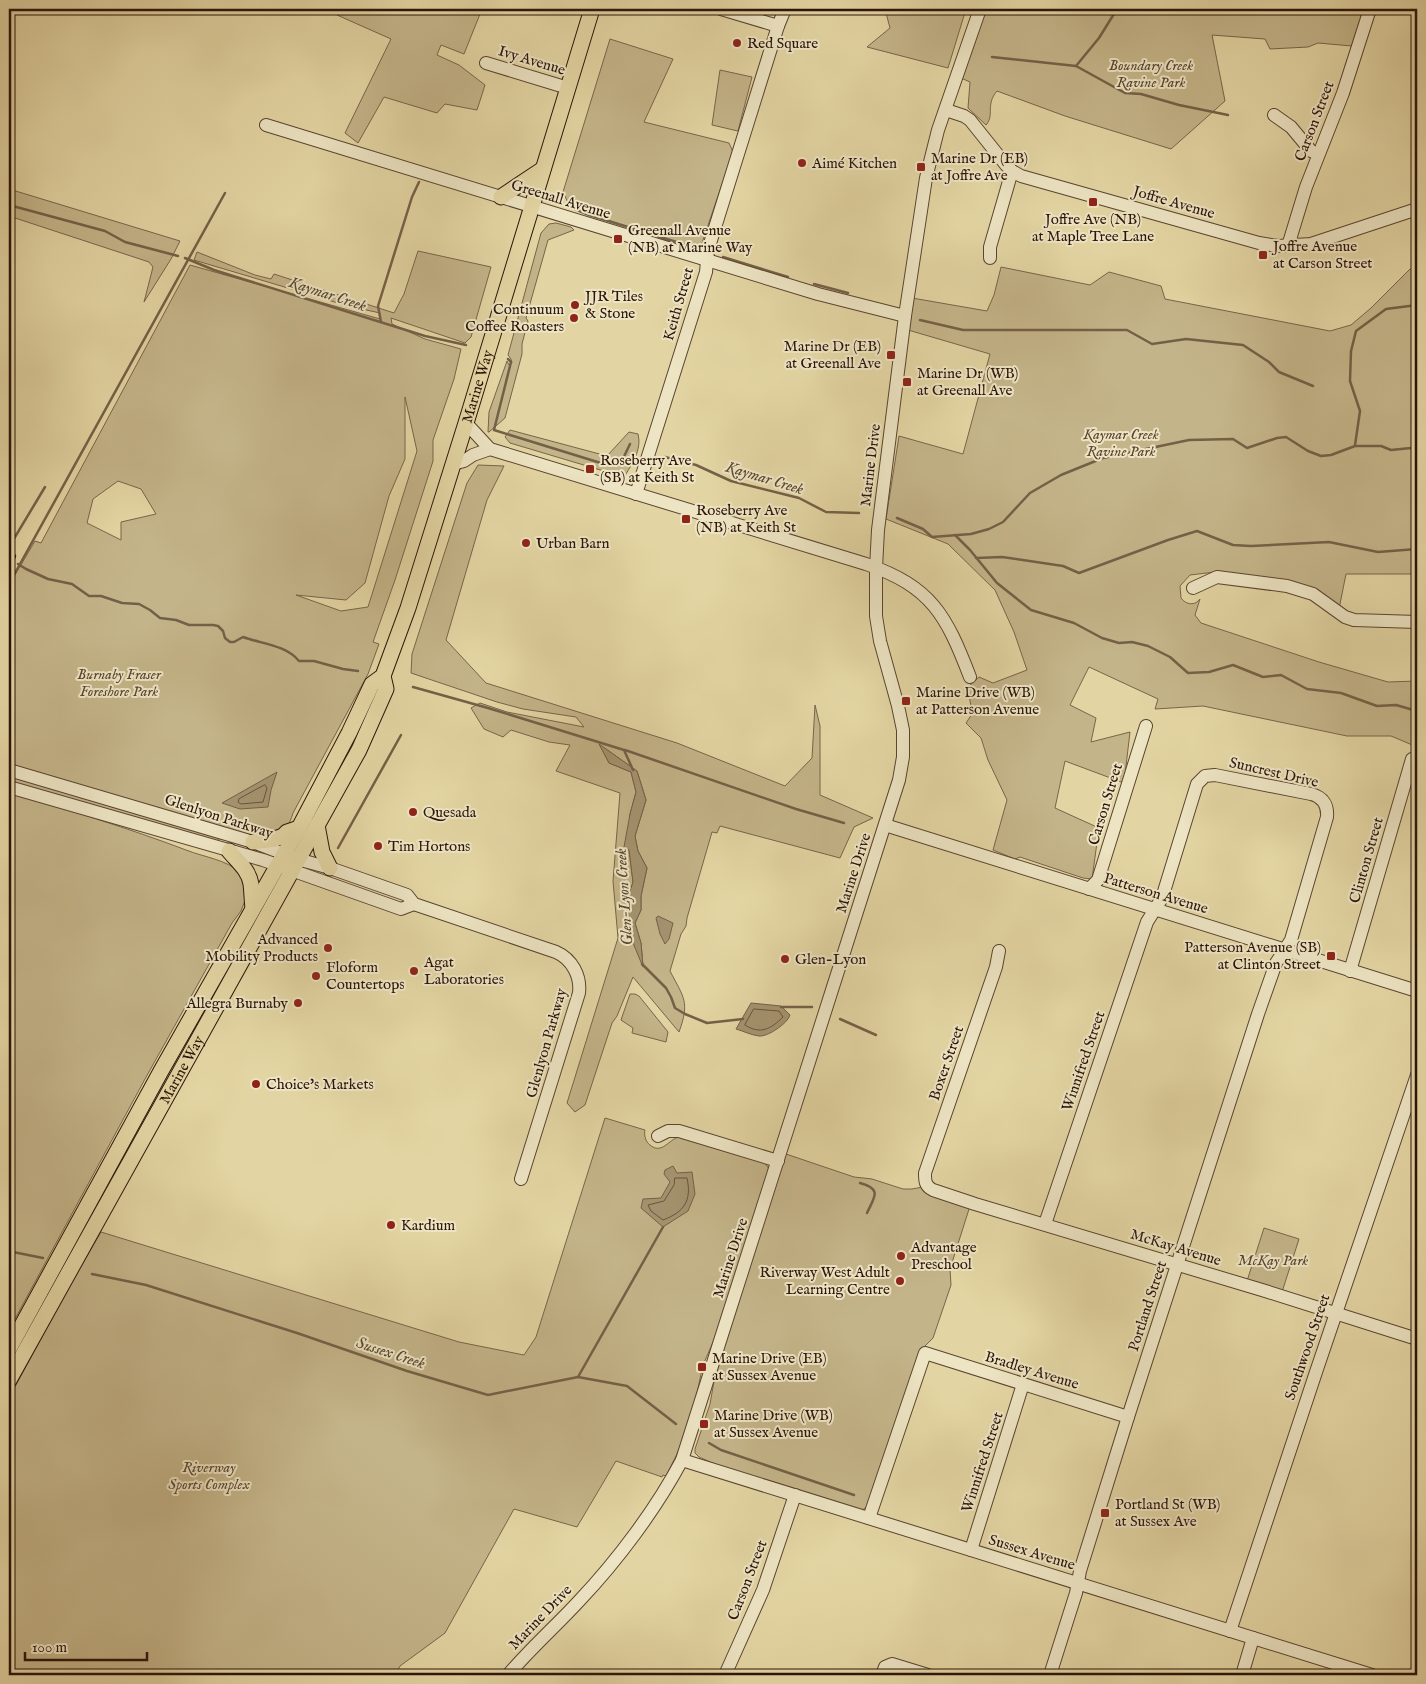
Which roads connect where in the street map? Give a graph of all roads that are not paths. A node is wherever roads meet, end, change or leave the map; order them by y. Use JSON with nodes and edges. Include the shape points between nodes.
{"nodes":[{"id":1,"x":592,"y":9,"type":"edge"},
{"id":2,"x":721,"y":9,"type":"edge"},
{"id":3,"x":785,"y":9,"type":"edge"},
{"id":4,"x":980,"y":9,"type":"edge"},
{"id":5,"x":1370,"y":9,"type":"edge"},
{"id":6,"x":778,"y":26,"type":"junction"},
{"id":7,"x":486,"y":63,"type":"dead end"},
{"id":8,"x":568,"y":88,"type":"junction"},
{"id":9,"x":946,"y":110,"type":"junction"},
{"id":10,"x":1274,"y":115,"type":"dead end"},
{"id":11,"x":266,"y":125,"type":"dead end"},
{"id":12,"x":1318,"y":154,"type":"junction"},
{"id":13,"x":543,"y":170,"type":"junction"},
{"id":14,"x":1012,"y":171,"type":"junction"},
{"id":15,"x":501,"y":198,"type":"junction"},
{"id":16,"x":528,"y":206,"type":"junction"},
{"id":17,"x":1417,"y":209,"type":"edge"},
{"id":18,"x":1288,"y":246,"type":"junction"},
{"id":19,"x":990,"y":258,"type":"dead end"},
{"id":20,"x":707,"y":260,"type":"junction"},
{"id":21,"x":905,"y":316,"type":"junction"},
{"id":22,"x":466,"y":423,"type":"junction"},
{"id":23,"x":490,"y":449,"type":"junction"},
{"id":24,"x":453,"y":464,"type":"junction"},
{"id":25,"x":636,"y":494,"type":"junction"},
{"id":26,"x":876,"y":568,"type":"junction"},
{"id":27,"x":1192,"y":588,"type":"dead end"},
{"id":28,"x":1417,"y":622,"type":"edge"},
{"id":29,"x":384,"y":676,"type":"junction"},
{"id":30,"x":970,"y":677,"type":"dead end"},
{"id":31,"x":1146,"y":726,"type":"dead end"},
{"id":32,"x":1412,"y":759,"type":"dead end"},
{"id":33,"x":9,"y":770,"type":"edge"},
{"id":34,"x":9,"y":787,"type":"edge"},
{"id":35,"x":317,"y":825,"type":"junction"},
{"id":36,"x":885,"y":825,"type":"junction"},
{"id":37,"x":299,"y":828,"type":"junction"},
{"id":38,"x":253,"y":842,"type":"junction"},
{"id":39,"x":229,"y":851,"type":"junction"},
{"id":40,"x":287,"y":862,"type":"junction"},
{"id":41,"x":330,"y":868,"type":"junction"},
{"id":42,"x":1090,"y":890,"type":"junction"},
{"id":43,"x":414,"y":904,"type":"junction"},
{"id":44,"x":253,"y":908,"type":"junction"},
{"id":45,"x":1154,"y":910,"type":"junction"},
{"id":46,"x":1284,"y":950,"type":"junction"},
{"id":47,"x":999,"y":951,"type":"dead end"},
{"id":48,"x":1350,"y":971,"type":"junction"},
{"id":49,"x":1417,"y":992,"type":"edge"},
{"id":50,"x":1417,"y":1075,"type":"edge"},
{"id":51,"x":658,"y":1136,"type":"dead end"},
{"id":52,"x":778,"y":1161,"type":"junction"},
{"id":53,"x":522,"y":1179,"type":"dead end"},
{"id":54,"x":927,"y":1185,"type":"joint"},
{"id":55,"x":1045,"y":1224,"type":"junction"},
{"id":56,"x":1178,"y":1265,"type":"junction"},
{"id":57,"x":1336,"y":1313,"type":"junction"},
{"id":58,"x":1417,"y":1339,"type":"edge"},
{"id":59,"x":9,"y":1349,"type":"edge"},
{"id":60,"x":9,"y":1380,"type":"edge"},
{"id":61,"x":1023,"y":1384,"type":"junction"},
{"id":62,"x":1128,"y":1417,"type":"junction"},
{"id":63,"x":682,"y":1460,"type":"junction"},
{"id":64,"x":795,"y":1495,"type":"junction"},
{"id":65,"x":868,"y":1518,"type":"junction"},
{"id":66,"x":971,"y":1550,"type":"junction"},
{"id":67,"x":1078,"y":1583,"type":"junction"},
{"id":68,"x":1230,"y":1631,"type":"junction"},
{"id":69,"x":1253,"y":1638,"type":"junction"},
{"id":70,"x":884,"y":1670,"type":"edge"},
{"id":71,"x":508,"y":1675,"type":"edge"},
{"id":72,"x":725,"y":1675,"type":"edge"},
{"id":73,"x":928,"y":1675,"type":"edge"},
{"id":74,"x":1050,"y":1675,"type":"edge"},
{"id":75,"x":1242,"y":1675,"type":"edge"},
{"id":76,"x":1372,"y":1675,"type":"edge"}],
"edges":[{"from":1,"to":8,"type":"main road","name":"Marine Way"},
{"from":2,"to":6,"type":"street"},
{"from":3,"to":6,"type":"street","name":"Keith Street"},
{"from":4,"to":9,"type":"street","name":"Marine Drive"},
{"from":5,"to":12,"type":"street","name":"Carson Street","via":[[1343,93]]},
{"from":6,"to":20,"type":"street","name":"Keith Street"},
{"from":7,"to":8,"type":"street","name":"Ivy Avenue"},
{"from":8,"to":13,"type":"main road","name":"Marine Way"},
{"from":9,"to":14,"type":"street","name":"Joffre Avenue","via":[[970,120]]},
{"from":9,"to":21,"type":"street","name":"Marine Drive","via":[[926,178]]},
{"from":10,"to":12,"type":"street"},
{"from":11,"to":15,"type":"street","name":"Greenall Avenue"},
{"from":12,"to":18,"type":"street","name":"Carson Street"},
{"from":13,"to":15,"type":"main road"},
{"from":13,"to":16,"type":"main road","name":"Marine Way"},
{"from":14,"to":18,"type":"street","name":"Joffre Avenue","via":[[1032,180],[1259,243]]},
{"from":14,"to":19,"type":"street","via":[[990,247]]},
{"from":15,"to":16,"type":"street","name":"Greenall Avenue"},
{"from":16,"to":20,"type":"street","name":"Greenall Avenue"},
{"from":16,"to":22,"type":"main road","name":"Marine Way"},
{"from":17,"to":18,"type":"street","name":"Joffre Avenue","via":[[1311,244]]},
{"from":20,"to":21,"type":"street","name":"Greenall Avenue","via":[[818,294]]},
{"from":20,"to":25,"type":"street","name":"Keith Street"},
{"from":21,"to":26,"type":"street","name":"Marine Drive"},
{"from":22,"to":23,"type":"street"},
{"from":22,"to":24,"type":"main road","name":"Marine Way"},
{"from":23,"to":24,"type":"street"},
{"from":23,"to":25,"type":"street"},
{"from":24,"to":29,"type":"main road","name":"Marine Way"},
{"from":25,"to":26,"type":"street"},
{"from":26,"to":30,"type":"street","via":[[913,587],[936,608],[954,638]]},
{"from":26,"to":36,"type":"street","name":"Marine Drive","via":[[875,601],[880,641],[904,738],[899,780]]},
{"from":27,"to":28,"type":"street","via":[[1217,577],[1287,586],[1312,594],[1349,619]]},
{"from":29,"to":35,"type":"main road","name":"Marine Way","via":[[386,689],[370,726]]},
{"from":29,"to":37,"type":"main road","name":"Marine Way","via":[[372,684]]},
{"from":31,"to":42,"type":"street","name":"Carson Street","via":[[1098,880]]},
{"from":32,"to":48,"type":"street","name":"Clinton Street"},
{"from":33,"to":38,"type":"street","name":"Glenlyon Parkway"},
{"from":34,"to":39,"type":"street","name":"Glenlyon Parkway"},
{"from":35,"to":40,"type":"main road","name":"Marine Way"},
{"from":35,"to":41,"type":"main road","via":[[322,852]]},
{"from":36,"to":42,"type":"street","name":"Patterson Avenue"},
{"from":36,"to":52,"type":"street","name":"Marine Drive"},
{"from":37,"to":38,"type":"main road","via":[[276,839]]},
{"from":37,"to":40,"type":"main road","name":"Marine Way"},
{"from":38,"to":40,"type":"street","name":"Glenlyon Parkway"},
{"from":39,"to":40,"type":"street","name":"Glenlyon Parkway","via":[[263,860]]},
{"from":39,"to":44,"type":"main road","via":[[248,874]]},
{"from":40,"to":41,"type":"street","name":"Glenlyon Parkway"},
{"from":40,"to":43,"type":"street","name":"Glenlyon Parkway","via":[[402,909]]},
{"from":40,"to":44,"type":"main road","name":"Marine Way"},
{"from":40,"to":60,"type":"main road","name":"Marine Way"},
{"from":41,"to":43,"type":"street","name":"Glenlyon Parkway","via":[[407,895]]},
{"from":42,"to":45,"type":"street","name":"Patterson Avenue"},
{"from":43,"to":53,"type":"street","name":"Glenlyon Parkway","via":[[556,952],[565,957],[576,973],[579,994]]},
{"from":44,"to":59,"type":"main road","name":"Marine Way"},
{"from":45,"to":46,"type":"street","name":"Patterson Avenue"},
{"from":45,"to":46,"type":"street","name":"Suncrest Drive","via":[[1162,898],[1195,788],[1203,777],[1215,775],[1312,794],[1324,802],[1327,817],[1291,940]]},
{"from":45,"to":55,"type":"street","name":"Winnifred Street","via":[[1147,922]]},
{"from":46,"to":48,"type":"street","name":"Patterson Avenue"},
{"from":46,"to":56,"type":"street","name":"Portland Street","via":[[1276,963],[1258,1014]]},
{"from":47,"to":54,"type":"street","name":"Boxer Street","via":[[926,1173]]},
{"from":48,"to":49,"type":"street","name":"Patterson Avenue"},
{"from":50,"to":57,"type":"street","name":"Southwood Street"},
{"from":51,"to":52,"type":"street","via":[[668,1131],[679,1131]]},
{"from":52,"to":63,"type":"street","name":"Marine Drive"},
{"from":54,"to":55,"type":"street","name":"McKay Avenue","via":[[933,1190]]},
{"from":55,"to":56,"type":"street","name":"McKay Avenue"},
{"from":56,"to":57,"type":"street","name":"McKay Avenue"},
{"from":56,"to":62,"type":"street","name":"Portland Street"},
{"from":57,"to":58,"type":"street","name":"McKay Avenue"},
{"from":57,"to":68,"type":"street","name":"Southwood Street"},
{"from":61,"to":62,"type":"street","name":"Bradley Avenue"},
{"from":61,"to":65,"type":"street","name":"Bradley Avenue","via":[[925,1353]]},
{"from":61,"to":66,"type":"street","name":"Winnifred Street"},
{"from":62,"to":67,"type":"street","name":"Portland Street"},
{"from":63,"to":64,"type":"street","name":"Sussex Avenue"},
{"from":63,"to":71,"type":"street","name":"Marine Drive","via":[[604,1573]]},
{"from":64,"to":65,"type":"street","name":"Sussex Avenue"},
{"from":64,"to":72,"type":"street","name":"Carson Street","via":[[763,1590]]},
{"from":65,"to":66,"type":"street","name":"Sussex Avenue"},
{"from":66,"to":67,"type":"street","name":"Sussex Avenue"},
{"from":67,"to":68,"type":"street","name":"Sussex Avenue"},
{"from":67,"to":74,"type":"street","name":"Portland Street"},
{"from":68,"to":69,"type":"street","name":"Sussex Avenue"},
{"from":69,"to":75,"type":"street"},
{"from":69,"to":76,"type":"street","name":"Sussex Avenue"},
{"from":70,"to":73,"type":"street","via":[[892,1664]]}]}
